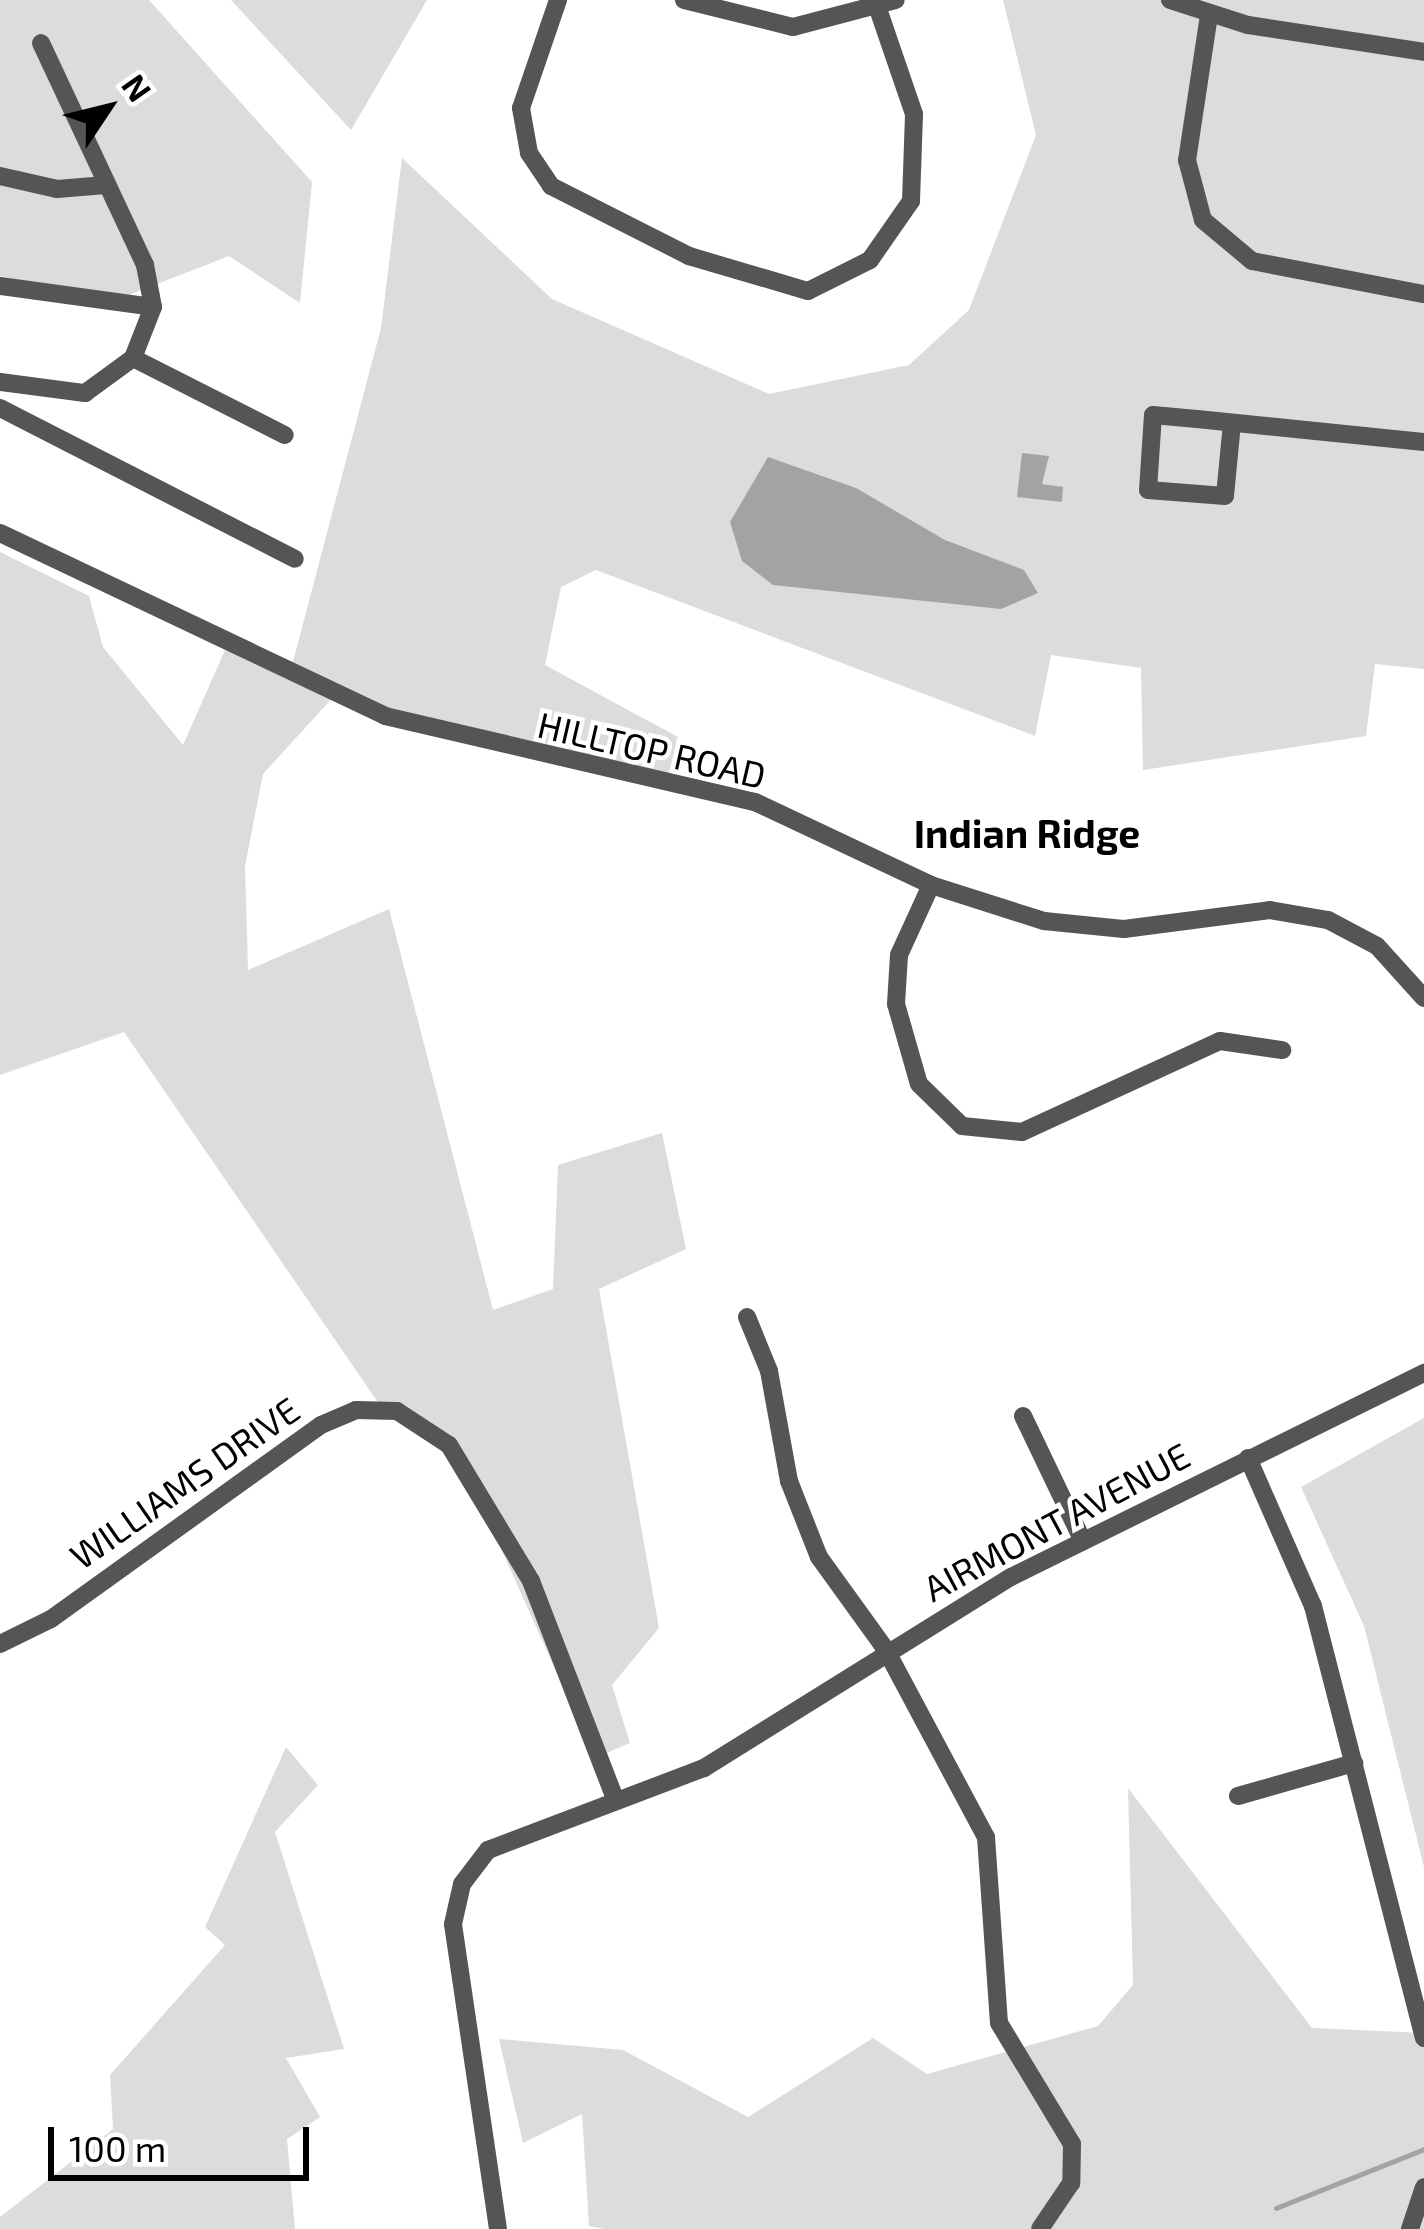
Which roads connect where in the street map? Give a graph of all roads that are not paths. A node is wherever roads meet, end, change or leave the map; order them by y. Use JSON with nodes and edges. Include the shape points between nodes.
{"nodes":[{"id":1,"x":558,"y":0,"type":"edge"},
{"id":2,"x":684,"y":0,"type":"edge"},
{"id":3,"x":1170,"y":0,"type":"edge"},
{"id":4,"x":887,"y":4,"type":"edge"},
{"id":5,"x":1209,"y":15,"type":"junction"},
{"id":6,"x":41,"y":44,"type":"dead end"},
{"id":7,"x":1424,"y":52,"type":"edge"},
{"id":8,"x":0,"y":176,"type":"edge"},
{"id":9,"x":106,"y":185,"type":"junction"},
{"id":10,"x":0,"y":286,"type":"edge"},
{"id":11,"x":1424,"y":294,"type":"edge"},
{"id":12,"x":153,"y":307,"type":"junction"},
{"id":13,"x":133,"y":358,"type":"junction"},
{"id":14,"x":0,"y":382,"type":"edge"},
{"id":15,"x":59,"y":394,"type":"junction"},
{"id":16,"x":0,"y":408,"type":"edge"},
{"id":17,"x":1232,"y":422,"type":"junction"},
{"id":18,"x":47,"y":432,"type":"junction"},
{"id":19,"x":285,"y":435,"type":"dead end"},
{"id":20,"x":1424,"y":442,"type":"edge"},
{"id":21,"x":0,"y":533,"type":"edge"},
{"id":22,"x":295,"y":560,"type":"dead end"},
{"id":23,"x":931,"y":885,"type":"junction"},
{"id":24,"x":1424,"y":998,"type":"edge"},
{"id":25,"x":1282,"y":1050,"type":"dead end"},
{"id":26,"x":747,"y":1317,"type":"dead end"},
{"id":27,"x":1424,"y":1373,"type":"edge"},
{"id":28,"x":1023,"y":1416,"type":"dead end"},
{"id":29,"x":1248,"y":1457,"type":"junction"},
{"id":30,"x":1083,"y":1541,"type":"junction"},
{"id":31,"x":0,"y":1644,"type":"edge"},
{"id":32,"x":886,"y":1650,"type":"junction"},
{"id":33,"x":1354,"y":1763,"type":"junction"},
{"id":34,"x":614,"y":1796,"type":"junction"},
{"id":35,"x":1238,"y":1796,"type":"dead end"},
{"id":36,"x":1424,"y":2038,"type":"edge"},
{"id":37,"x":1424,"y":2187,"type":"edge"},
{"id":38,"x":498,"y":2229,"type":"edge"},
{"id":39,"x":1040,"y":2229,"type":"edge"},
{"id":40,"x":1410,"y":2229,"type":"edge"}],
"edges":[{"from":1,"to":4,"type":"street","via":[[520,107],[529,153],[551,185],[689,256],[808,291],[870,260],[911,201],[914,114]]},
{"from":2,"to":4,"type":"street","via":[[793,26]]},
{"from":3,"to":5,"type":"street"},
{"from":5,"to":7,"type":"street"},
{"from":5,"to":11,"type":"street","via":[[1187,160],[1203,220],[1252,261]]},
{"from":6,"to":9,"type":"street"},
{"from":8,"to":9,"type":"street","via":[[57,189]]},
{"from":9,"to":12,"type":"street","via":[[145,265]]},
{"from":10,"to":12,"type":"street"},
{"from":12,"to":13,"type":"street"},
{"from":13,"to":15,"type":"street","via":[[86,392]]},
{"from":13,"to":19,"type":"street"},
{"from":14,"to":15,"type":"street"},
{"from":15,"to":18,"type":"street"},
{"from":16,"to":18,"type":"street"},
{"from":17,"to":17,"type":"street","via":[[1225,496],[1148,490],[1154,415]]},
{"from":17,"to":20,"type":"street"},
{"from":18,"to":22,"type":"street"},
{"from":21,"to":23,"type":"street","name":"HILLTOP ROAD","via":[[385,716],[755,802]]},
{"from":23,"to":24,"type":"street","name":"HILLTOP ROAD","via":[[1084,927],[1299,913],[1377,946]]},
{"from":23,"to":25,"type":"street","via":[[899,955],[896,1004],[919,1084],[962,1126],[1022,1132],[1220,1041]]},
{"from":26,"to":32,"type":"street","via":[[800,1515],[843,1597]]},
{"from":27,"to":29,"type":"street","name":"AIRMONT AVENUE"},
{"from":28,"to":30,"type":"street"},
{"from":29,"to":30,"type":"street","name":"AIRMONT AVENUE"},
{"from":29,"to":33,"type":"street","via":[[1313,1606]]},
{"from":30,"to":32,"type":"street","name":"AIRMONT AVENUE"},
{"from":31,"to":34,"type":"street","name":"WILLIAMS DRIVE","via":[[51,1618],[321,1425],[356,1410],[397,1412],[449,1445],[531,1581]]},
{"from":32,"to":34,"type":"street","name":"AIRMONT AVENUE","via":[[704,1768]]},
{"from":32,"to":39,"type":"street","via":[[986,1837],[999,2023],[1072,2144],[1071,2183]]},
{"from":33,"to":35,"type":"street"},
{"from":33,"to":36,"type":"street"},
{"from":34,"to":38,"type":"street","name":"AIRMONT AVENUE","via":[[488,1850],[455,1903],[464,2047]]},
{"from":37,"to":40,"type":"street"}]}
